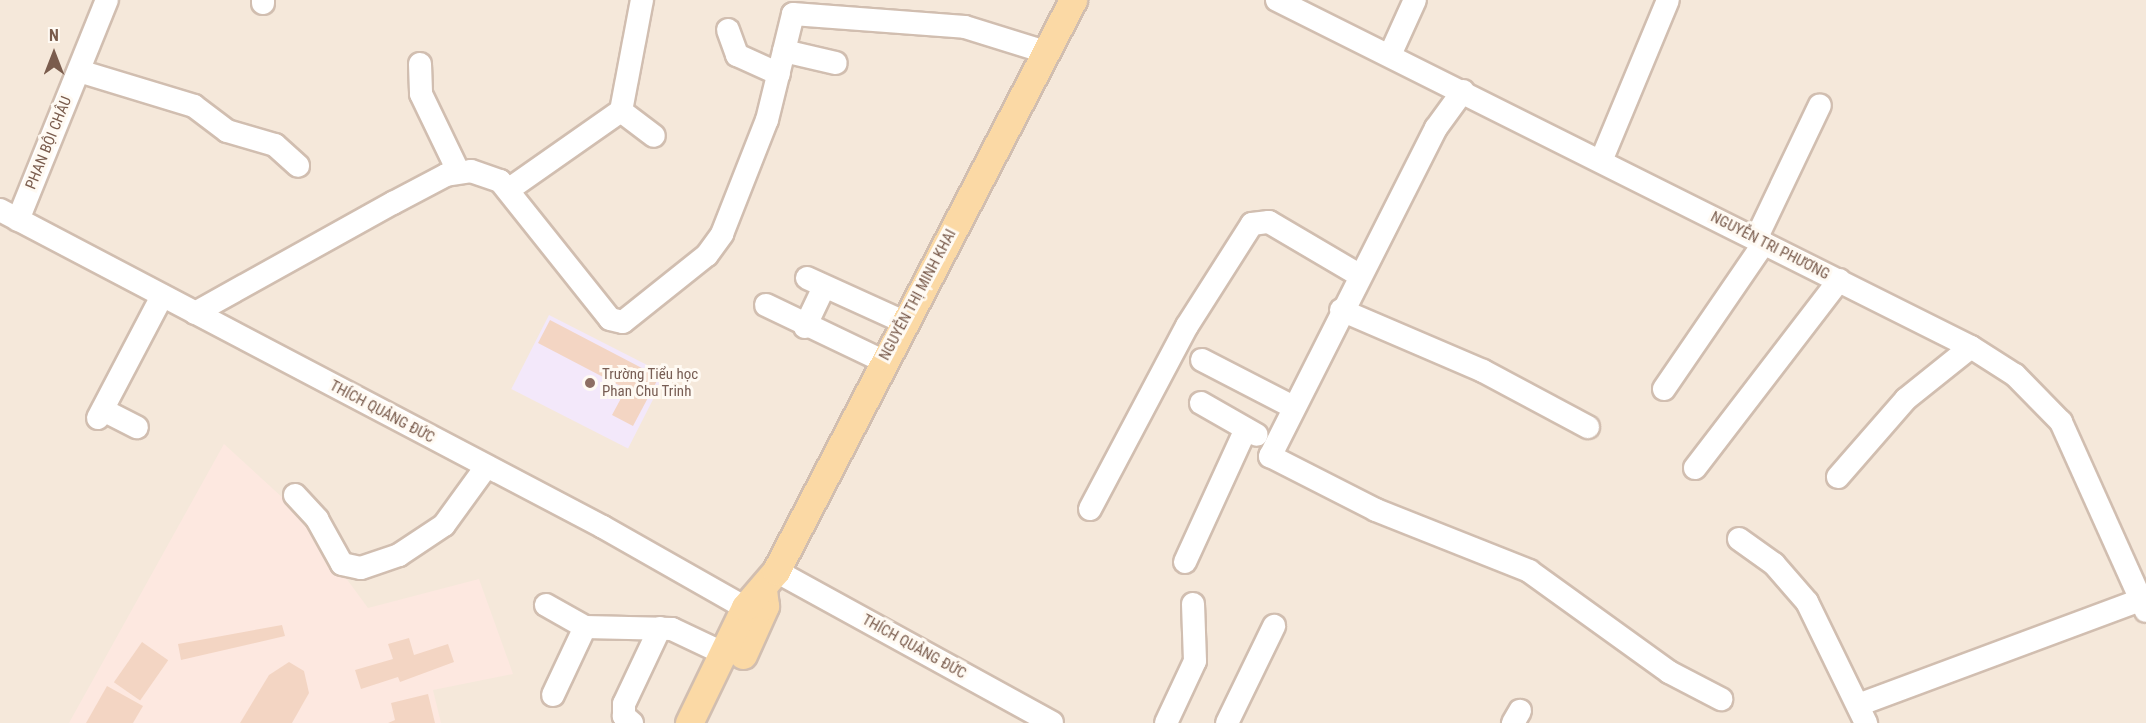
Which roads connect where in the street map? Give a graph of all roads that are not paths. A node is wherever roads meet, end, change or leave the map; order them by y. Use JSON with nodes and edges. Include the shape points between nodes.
{"nodes":[{"id":1,"x":107,"y":0,"type":"edge"},
{"id":2,"x":642,"y":0,"type":"edge"},
{"id":3,"x":1073,"y":0,"type":"edge"},
{"id":4,"x":1277,"y":0,"type":"edge"},
{"id":5,"x":1415,"y":0,"type":"edge"},
{"id":6,"x":1668,"y":0,"type":"edge"},
{"id":7,"x":797,"y":6,"type":"edge"},
{"id":8,"x":728,"y":30,"type":"dead end"},
{"id":9,"x":784,"y":51,"type":"junction"},
{"id":10,"x":1046,"y":52,"type":"junction"},
{"id":11,"x":1390,"y":55,"type":"junction"},
{"id":12,"x":836,"y":63,"type":"dead end"},
{"id":13,"x":420,"y":64,"type":"dead end"},
{"id":14,"x":79,"y":71,"type":"junction"},
{"id":15,"x":779,"y":74,"type":"junction"},
{"id":16,"x":1463,"y":91,"type":"junction"},
{"id":17,"x":1820,"y":105,"type":"dead end"},
{"id":18,"x":621,"y":111,"type":"junction"},
{"id":19,"x":654,"y":136,"type":"dead end"},
{"id":20,"x":1601,"y":161,"type":"junction"},
{"id":21,"x":298,"y":166,"type":"dead end"},
{"id":22,"x":458,"y":171,"type":"junction"},
{"id":23,"x":508,"y":190,"type":"junction"},
{"id":24,"x":9,"y":215,"type":"edge"},
{"id":25,"x":1760,"y":241,"type":"junction"},
{"id":26,"x":1359,"y":275,"type":"junction"},
{"id":27,"x":1839,"y":280,"type":"junction"},
{"id":28,"x":162,"y":296,"type":"junction"},
{"id":29,"x":766,"y":305,"type":"dead end"},
{"id":30,"x":1341,"y":310,"type":"junction"},
{"id":31,"x":195,"y":313,"type":"junction"},
{"id":32,"x":904,"y":322,"type":"junction"},
{"id":33,"x":805,"y":327,"type":"junction"},
{"id":34,"x":1971,"y":347,"type":"junction"},
{"id":35,"x":1202,"y":360,"type":"dead end"},
{"id":36,"x":883,"y":361,"type":"junction"},
{"id":37,"x":1664,"y":389,"type":"dead end"},
{"id":38,"x":1201,"y":403,"type":"dead end"},
{"id":39,"x":1291,"y":406,"type":"junction"},
{"id":40,"x":137,"y":427,"type":"dead end"},
{"id":41,"x":1588,"y":427,"type":"dead end"},
{"id":42,"x":1246,"y":429,"type":"junction"},
{"id":43,"x":1272,"y":444,"type":"junction"},
{"id":44,"x":486,"y":467,"type":"junction"},
{"id":45,"x":1695,"y":468,"type":"dead end"},
{"id":46,"x":1838,"y":477,"type":"dead end"},
{"id":47,"x":295,"y":495,"type":"dead end"},
{"id":48,"x":1090,"y":509,"type":"dead end"},
{"id":49,"x":1739,"y":539,"type":"dead end"},
{"id":50,"x":1185,"y":562,"type":"dead end"},
{"id":51,"x":762,"y":596,"type":"junction"},
{"id":52,"x":1193,"y":604,"type":"dead end"},
{"id":53,"x":546,"y":605,"type":"dead end"},
{"id":54,"x":2144,"y":605,"type":"edge"},
{"id":55,"x":1274,"y":626,"type":"dead end"},
{"id":56,"x":585,"y":627,"type":"junction"},
{"id":57,"x":660,"y":628,"type":"junction"},
{"id":58,"x":725,"y":654,"type":"junction"},
{"id":59,"x":553,"y":694,"type":"dead end"},
{"id":60,"x":1721,"y":699,"type":"dead end"},
{"id":61,"x":1862,"y":714,"type":"edge"},
{"id":62,"x":632,"y":723,"type":"edge"},
{"id":63,"x":689,"y":723,"type":"edge"},
{"id":64,"x":709,"y":723,"type":"edge"},
{"id":65,"x":1052,"y":723,"type":"edge"},
{"id":66,"x":1166,"y":723,"type":"edge"},
{"id":67,"x":1227,"y":723,"type":"edge"}],
"edges":[{"from":1,"to":14,"type":"street","name":"PHAN BỘI CHÂU"},
{"from":2,"to":18,"type":"street"},
{"from":3,"to":10,"type":"main road","name":"NGUYỄN THỊ MINH KHAI"},
{"from":4,"to":11,"type":"street","name":"NGUYỄN TRI PHƯƠNG"},
{"from":5,"to":11,"type":"street"},
{"from":6,"to":20,"type":"street"},
{"from":7,"to":9,"type":"street"},
{"from":7,"to":10,"type":"street","via":[[965,27]]},
{"from":8,"to":15,"type":"street","via":[[737,56]]},
{"from":9,"to":12,"type":"street"},
{"from":9,"to":15,"type":"street"},
{"from":10,"to":32,"type":"main road","name":"NGUYỄN THỊ MINH KHAI"},
{"from":11,"to":16,"type":"street","name":"NGUYỄN TRI PHƯƠNG"},
{"from":13,"to":22,"type":"street","via":[[421,94]]},
{"from":14,"to":21,"type":"street","via":[[194,106],[227,131],[275,145]]},
{"from":14,"to":24,"type":"street","name":"PHAN BỘI CHÂU"},
{"from":15,"to":23,"type":"street","via":[[722,234],[707,255],[623,322],[610,319]]},
{"from":16,"to":20,"type":"street","name":"NGUYỄN TRI PHƯƠNG"},
{"from":16,"to":26,"type":"street","via":[[1436,128]]},
{"from":17,"to":25,"type":"street"},
{"from":18,"to":19,"type":"street"},
{"from":18,"to":23,"type":"street"},
{"from":20,"to":25,"type":"street","name":"NGUYỄN TRI PHƯƠNG"},
{"from":22,"to":23,"type":"street","via":[[482,172]]},
{"from":22,"to":31,"type":"street"},
{"from":24,"to":28,"type":"street","name":"THÍCH QUẢNG ĐỨC"},
{"from":25,"to":27,"type":"street","name":"NGUYỄN TRI PHƯƠNG"},
{"from":25,"to":37,"type":"street"},
{"from":26,"to":30,"type":"street"},
{"from":26,"to":48,"type":"street","via":[[1269,222],[1252,224],[1187,326]]},
{"from":27,"to":34,"type":"street","name":"NGUYỄN TRI PHƯƠNG"},
{"from":27,"to":45,"type":"street"},
{"from":28,"to":31,"type":"street","name":"THÍCH QUẢNG ĐỨC"},
{"from":28,"to":40,"type":"street","via":[[100,414]]},
{"from":29,"to":33,"type":"street"},
{"from":30,"to":39,"type":"street"},
{"from":30,"to":41,"type":"street","via":[[1483,371]]},
{"from":31,"to":44,"type":"street","name":"THÍCH QUẢNG ĐỨC"},
{"from":32,"to":33,"type":"street","via":[[816,282]]},
{"from":32,"to":36,"type":"main road","name":"NGUYỄN THỊ MINH KHAI"},
{"from":33,"to":36,"type":"street"},
{"from":34,"to":46,"type":"street","via":[[1906,399]]},
{"from":34,"to":54,"type":"street","name":"NGUYỄN TRI PHƯƠNG","via":[[2015,375],[2053,409],[2102,503]]},
{"from":35,"to":39,"type":"street"},
{"from":36,"to":51,"type":"main road","name":"NGUYỄN THỊ MINH KHAI"},
{"from":38,"to":42,"type":"street"},
{"from":39,"to":43,"type":"street"},
{"from":42,"to":43,"type":"street"},
{"from":42,"to":50,"type":"street"},
{"from":43,"to":60,"type":"street","via":[[1270,456],[1279,463],[1376,510],[1529,571],[1669,672]]},
{"from":44,"to":47,"type":"street","via":[[444,525],[399,555],[361,568],[342,564],[317,519]]},
{"from":44,"to":51,"type":"street","name":"THÍCH QUẢNG ĐỨC"},
{"from":49,"to":61,"type":"street","via":[[1774,564],[1807,602]]},
{"from":51,"to":58,"type":"main road","name":"NGUYỄN THỊ MINH KHAI"},
{"from":51,"to":64,"type":"main road","name":"NGUYỄN THỊ MINH KHAI"},
{"from":51,"to":65,"type":"street","name":"THÍCH QUẢNG ĐỨC"},
{"from":52,"to":66,"type":"street","via":[[1195,661]]},
{"from":53,"to":56,"type":"street"},
{"from":54,"to":61,"type":"street"},
{"from":55,"to":67,"type":"street"},
{"from":56,"to":57,"type":"street"},
{"from":56,"to":59,"type":"street"},
{"from":57,"to":58,"type":"street","via":[[691,635]]},
{"from":57,"to":62,"type":"street","via":[[624,704],[624,716]]},
{"from":58,"to":63,"type":"main road","name":"NGUYỄN THỊ MINH KHAI"}]}
